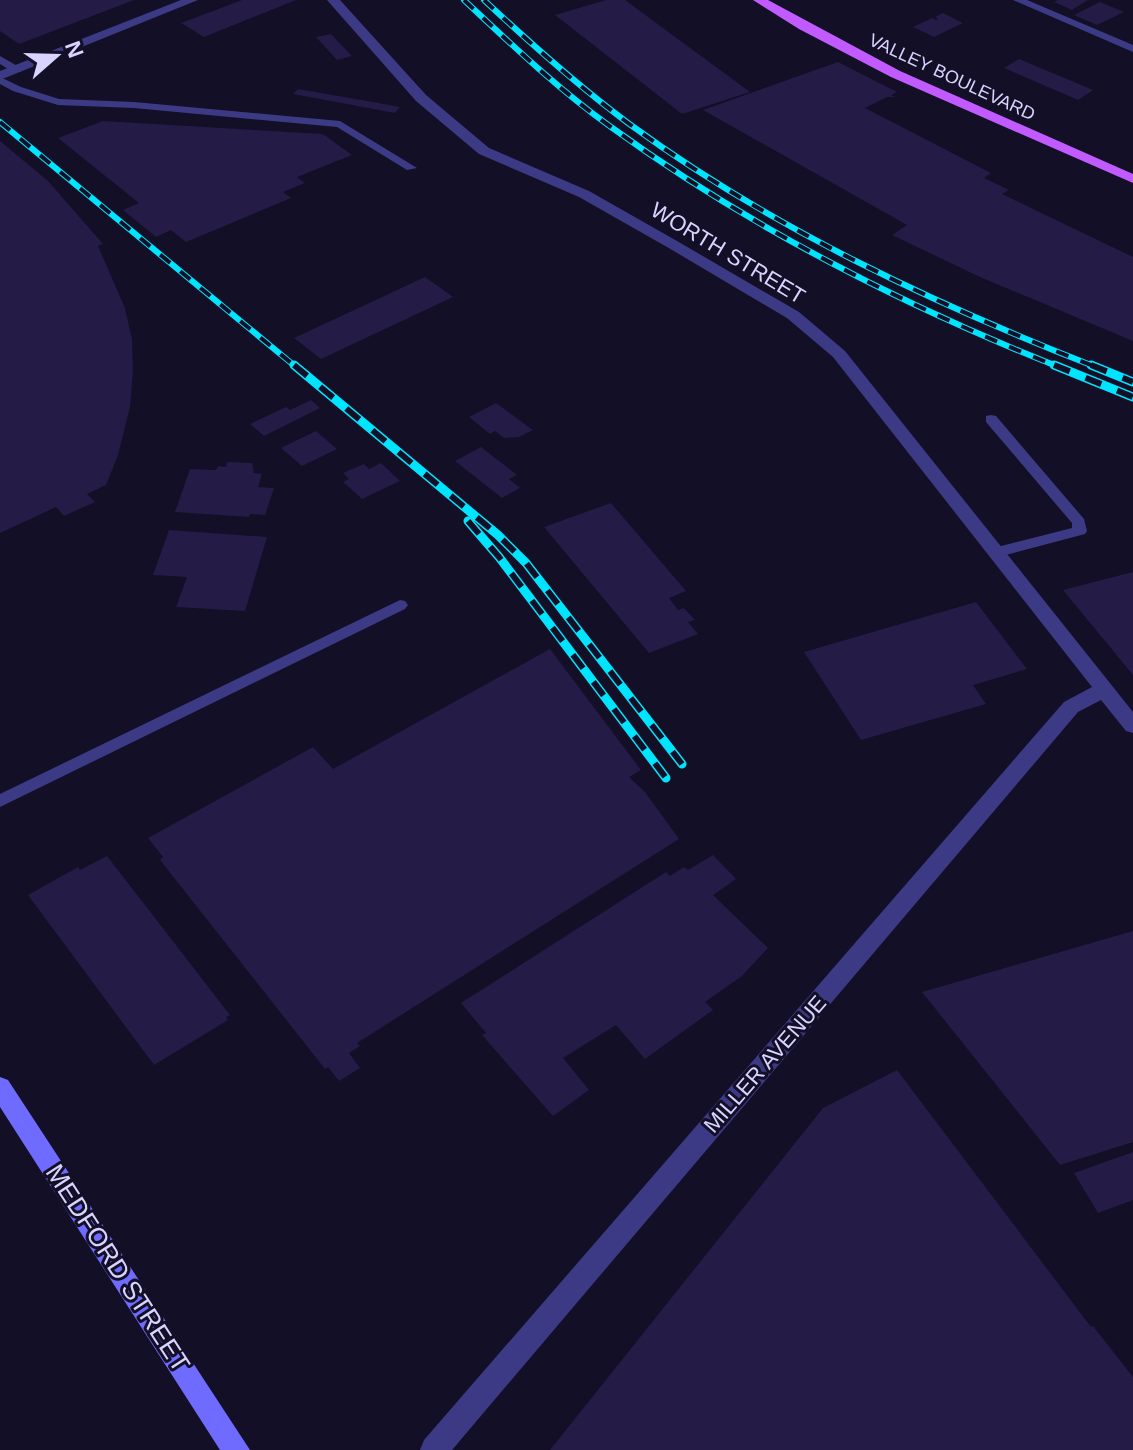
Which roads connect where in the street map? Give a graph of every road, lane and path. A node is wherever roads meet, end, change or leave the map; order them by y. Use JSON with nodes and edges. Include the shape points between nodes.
{"nodes":[{"id":1,"x":192,"y":0,"type":"edge"},
{"id":2,"x":333,"y":0,"type":"edge"},
{"id":3,"x":759,"y":0,"type":"edge"},
{"id":4,"x":1018,"y":0,"type":"edge"},
{"id":5,"x":1133,"y":49,"type":"edge"},
{"id":6,"x":0,"y":59,"type":"edge"},
{"id":7,"x":17,"y":70,"type":"junction"},
{"id":8,"x":0,"y":78,"type":"edge"},
{"id":9,"x":411,"y":168,"type":"dead end"},
{"id":10,"x":1133,"y":179,"type":"edge"},
{"id":11,"x":991,"y":419,"type":"dead end"},
{"id":12,"x":998,"y":552,"type":"junction"},
{"id":13,"x":400,"y":605,"type":"dead end"},
{"id":14,"x":1105,"y":689,"type":"junction"},
{"id":15,"x":1133,"y":726,"type":"edge"},
{"id":16,"x":0,"y":801,"type":"edge"},
{"id":17,"x":0,"y":1087,"type":"edge"},
{"id":18,"x":236,"y":1450,"type":"edge"},
{"id":19,"x":434,"y":1450,"type":"edge"}],
"edges":[{"from":1,"to":7,"type":"street"},
{"from":2,"to":12,"type":"street","name":"WORTH STREET","via":[[421,98],[484,151],[584,194],[793,315],[839,354]]},
{"from":3,"to":10,"type":"main road","name":"VALLEY BOULEVARD","via":[[929,89]]},
{"from":4,"to":5,"type":"lane"},
{"from":6,"to":7,"type":"lane"},
{"from":7,"to":8,"type":"street"},
{"from":8,"to":9,"type":"lane","via":[[58,102],[340,124]]},
{"from":11,"to":12,"type":"lane","via":[[1079,522],[1080,531]]},
{"from":12,"to":14,"type":"street","name":"WORTH STREET"},
{"from":13,"to":16,"type":"lane"},
{"from":14,"to":15,"type":"street","name":"WORTH STREET"},
{"from":14,"to":19,"type":"street","name":"MILLER AVENUE","via":[[1071,707]]},
{"from":17,"to":18,"type":"main road","name":"MEDFORD STREET"}]}
